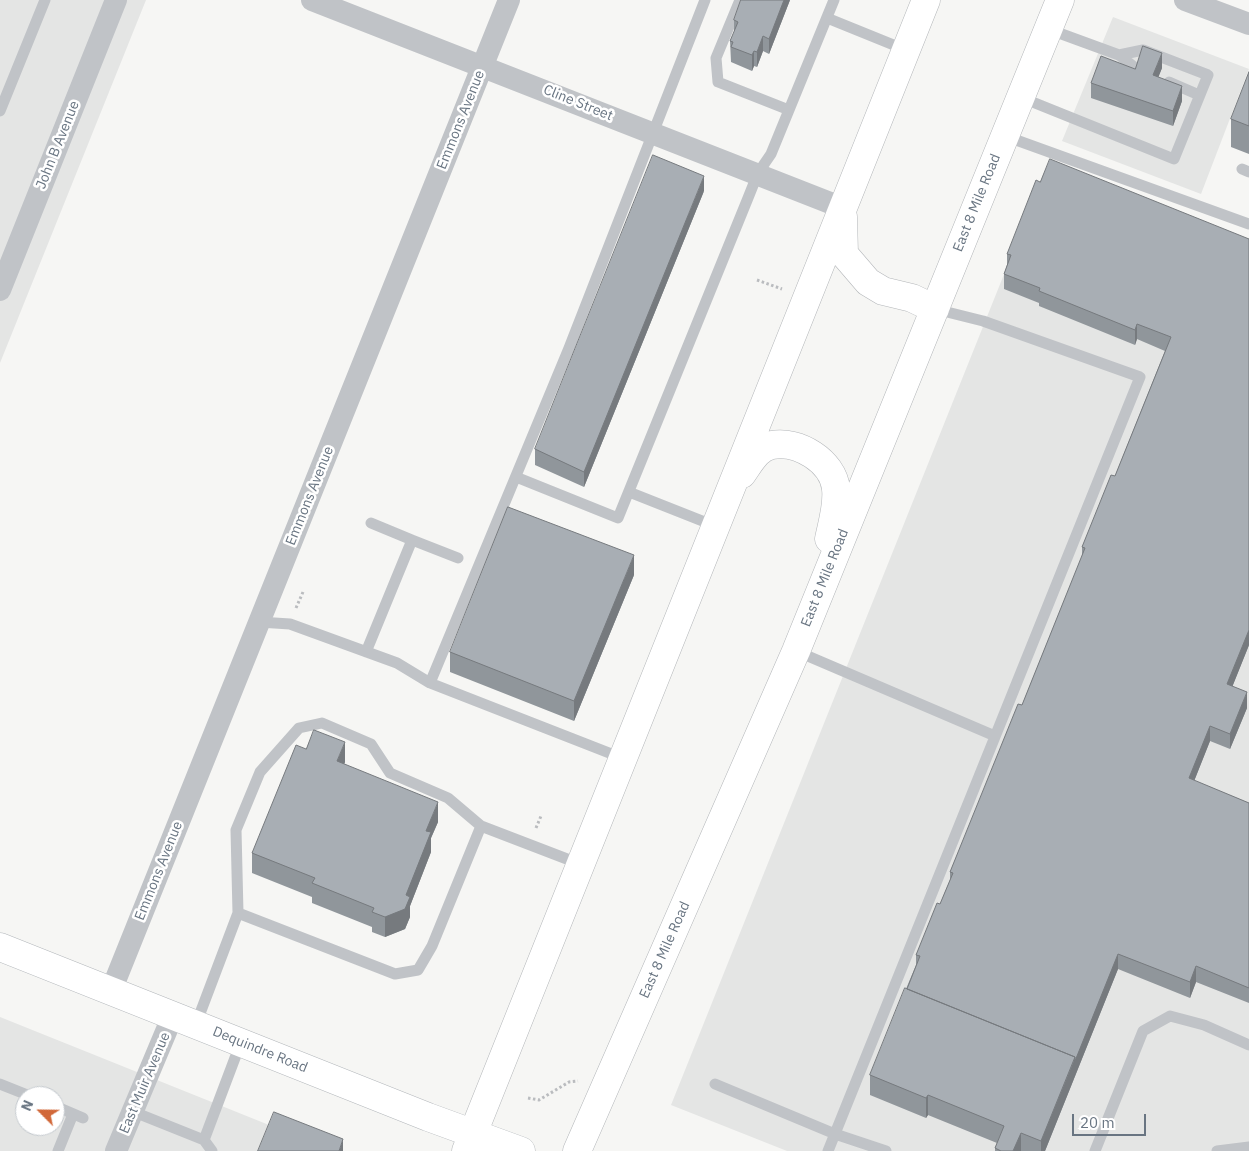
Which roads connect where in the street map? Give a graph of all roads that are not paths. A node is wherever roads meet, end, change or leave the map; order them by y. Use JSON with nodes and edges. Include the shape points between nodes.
{"nodes":[{"id":1,"x":45,"y":0,"type":"edge"},
{"id":2,"x":116,"y":0,"type":"edge"},
{"id":3,"x":312,"y":0,"type":"edge"},
{"id":4,"x":509,"y":0,"type":"edge"},
{"id":5,"x":705,"y":0,"type":"edge"},
{"id":6,"x":740,"y":0,"type":"edge"},
{"id":7,"x":834,"y":0,"type":"edge"},
{"id":8,"x":926,"y":0,"type":"edge"},
{"id":9,"x":1060,"y":0,"type":"edge"},
{"id":10,"x":1184,"y":0,"type":"edge"},
{"id":11,"x":827,"y":18,"type":"junction"},
{"id":12,"x":1249,"y":24,"type":"edge"},
{"id":13,"x":1048,"y":29,"type":"junction"},
{"id":14,"x":906,"y":50,"type":"junction"},
{"id":15,"x":1119,"y":55,"type":"junction"},
{"id":16,"x":482,"y":67,"type":"junction"},
{"id":17,"x":1138,"y":70,"type":"edge"},
{"id":18,"x":1158,"y":77,"type":"edge"},
{"id":19,"x":1199,"y":96,"type":"junction"},
{"id":20,"x":1020,"y":97,"type":"junction"},
{"id":21,"x":789,"y":110,"type":"junction"},
{"id":22,"x":0,"y":111,"type":"edge"},
{"id":23,"x":654,"y":133,"type":"junction"},
{"id":24,"x":1005,"y":136,"type":"junction"},
{"id":25,"x":758,"y":173,"type":"junction"},
{"id":26,"x":843,"y":208,"type":"junction"},
{"id":27,"x":1249,"y":224,"type":"edge"},
{"id":28,"x":0,"y":290,"type":"edge"},
{"id":29,"x":934,"y":309,"type":"junction"},
{"id":30,"x":516,"y":477,"type":"junction"},
{"id":31,"x":629,"y":492,"type":"junction"},
{"id":32,"x":371,"y":523,"type":"dead end"},
{"id":33,"x":715,"y":526,"type":"junction"},
{"id":34,"x":412,"y":540,"type":"junction"},
{"id":35,"x":458,"y":558,"type":"dead end"},
{"id":36,"x":260,"y":622,"type":"junction"},
{"id":37,"x":798,"y":645,"type":"junction"},
{"id":38,"x":366,"y":652,"type":"junction"},
{"id":39,"x":430,"y":683,"type":"junction"},
{"id":40,"x":995,"y":736,"type":"junction"},
{"id":41,"x":622,"y":758,"type":"junction"},
{"id":42,"x":481,"y":826,"type":"junction"},
{"id":43,"x":580,"y":864,"type":"junction"},
{"id":44,"x":238,"y":913,"type":"junction"},
{"id":45,"x":0,"y":947,"type":"edge"},
{"id":46,"x":111,"y":991,"type":"junction"},
{"id":47,"x":185,"y":1020,"type":"junction"},
{"id":48,"x":241,"y":1042,"type":"junction"},
{"id":49,"x":1249,"y":1045,"type":"edge"},
{"id":50,"x":0,"y":1084,"type":"edge"},
{"id":51,"x":715,"y":1084,"type":"dead end"},
{"id":52,"x":15,"y":1090,"type":"edge"},
{"id":53,"x":65,"y":1110,"type":"edge"},
{"id":54,"x":134,"y":1112,"type":"junction"},
{"id":55,"x":834,"y":1134,"type":"junction"},
{"id":56,"x":204,"y":1140,"type":"junction"},
{"id":57,"x":470,"y":1142,"type":"edge"},
{"id":58,"x":1249,"y":1147,"type":"edge"},
{"id":59,"x":58,"y":1151,"type":"edge"},
{"id":60,"x":116,"y":1151,"type":"edge"},
{"id":61,"x":212,"y":1151,"type":"edge"},
{"id":62,"x":521,"y":1151,"type":"edge"},
{"id":63,"x":577,"y":1151,"type":"edge"},
{"id":64,"x":828,"y":1151,"type":"edge"},
{"id":65,"x":886,"y":1151,"type":"edge"},
{"id":66,"x":1095,"y":1151,"type":"edge"},
{"id":67,"x":1217,"y":1151,"type":"edge"}],
"edges":[{"from":1,"to":22,"type":"lane"},
{"from":2,"to":28,"type":"street","name":"John B Avenue"},
{"from":3,"to":16,"type":"street","name":"Cline Street"},
{"from":4,"to":16,"type":"street","name":"Emmons Avenue"},
{"from":5,"to":23,"type":"lane"},
{"from":6,"to":21,"type":"lane","via":[[716,58],[718,82]]},
{"from":7,"to":11,"type":"lane"},
{"from":8,"to":14,"type":"main road"},
{"from":9,"to":13,"type":"main road","name":"East 8 Mile Road"},
{"from":10,"to":12,"type":"street"},
{"from":11,"to":14,"type":"lane"},
{"from":11,"to":21,"type":"lane"},
{"from":13,"to":15,"type":"lane"},
{"from":13,"to":20,"type":"main road","name":"East 8 Mile Road"},
{"from":14,"to":26,"type":"main road"},
{"from":15,"to":17,"type":"lane"},
{"from":15,"to":19,"type":"lane","via":[[1143,50],[1208,75]]},
{"from":16,"to":23,"type":"street","name":"Cline Street"},
{"from":16,"to":36,"type":"street","name":"Emmons Avenue"},
{"from":18,"to":19,"type":"lane"},
{"from":19,"to":20,"type":"lane","via":[[1174,160]]},
{"from":20,"to":24,"type":"main road","name":"East 8 Mile Road"},
{"from":21,"to":25,"type":"lane","via":[[771,154]]},
{"from":23,"to":25,"type":"street","name":"Cline Street"},
{"from":23,"to":30,"type":"lane"},
{"from":24,"to":27,"type":"lane"},
{"from":24,"to":29,"type":"main road","name":"East 8 Mile Road"},
{"from":25,"to":26,"type":"street","name":"Cline Street"},
{"from":25,"to":31,"type":"lane"},
{"from":26,"to":29,"type":"main road","via":[[844,254],[855,269],[883,291],[912,298]]},
{"from":26,"to":33,"type":"main road"},
{"from":29,"to":37,"type":"main road","name":"East 8 Mile Road"},
{"from":29,"to":40,"type":"lane","via":[[983,321],[1140,377]]},
{"from":30,"to":31,"type":"lane","via":[[618,518]]},
{"from":30,"to":39,"type":"lane"},
{"from":31,"to":33,"type":"lane"},
{"from":32,"to":34,"type":"lane"},
{"from":33,"to":37,"type":"main road","via":[[736,483],[756,453],[771,445],[789,445],[807,451],[824,464],[836,490],[833,518]]},
{"from":33,"to":41,"type":"main road"},
{"from":34,"to":35,"type":"lane"},
{"from":34,"to":38,"type":"lane"},
{"from":36,"to":38,"type":"lane","via":[[290,624]]},
{"from":36,"to":46,"type":"street","name":"Emmons Avenue"},
{"from":37,"to":40,"type":"lane"},
{"from":37,"to":63,"type":"main road","name":"East 8 Mile Road"},
{"from":38,"to":39,"type":"lane","via":[[397,663]]},
{"from":39,"to":41,"type":"lane"},
{"from":40,"to":55,"type":"lane"},
{"from":41,"to":43,"type":"main road"},
{"from":42,"to":43,"type":"lane"},
{"from":42,"to":44,"type":"lane","via":[[432,946],[418,970],[395,974]]},
{"from":42,"to":44,"type":"lane","via":[[448,798],[390,773],[371,744],[322,723],[299,728],[260,772],[236,830]]},
{"from":43,"to":57,"type":"main road"},
{"from":44,"to":47,"type":"lane"},
{"from":45,"to":46,"type":"main road","name":"Dequindre Road"},
{"from":46,"to":47,"type":"main road","name":"Dequindre Road"},
{"from":47,"to":48,"type":"main road","name":"Dequindre Road"},
{"from":47,"to":54,"type":"street","name":"East Muir Avenue"},
{"from":48,"to":56,"type":"lane"},
{"from":48,"to":57,"type":"main road","name":"Dequindre Road"},
{"from":49,"to":66,"type":"lane","via":[[1204,1025],[1170,1016],[1143,1032]]},
{"from":50,"to":52,"type":"lane"},
{"from":51,"to":55,"type":"lane"},
{"from":53,"to":59,"type":"lane","via":[[78,1116]]},
{"from":54,"to":56,"type":"lane"},
{"from":54,"to":60,"type":"street","name":"East Muir Avenue"},
{"from":55,"to":64,"type":"lane"},
{"from":55,"to":65,"type":"lane"},
{"from":56,"to":61,"type":"lane"},
{"from":57,"to":62,"type":"main road","name":"Dequindre Road"},
{"from":58,"to":67,"type":"lane"}]}
